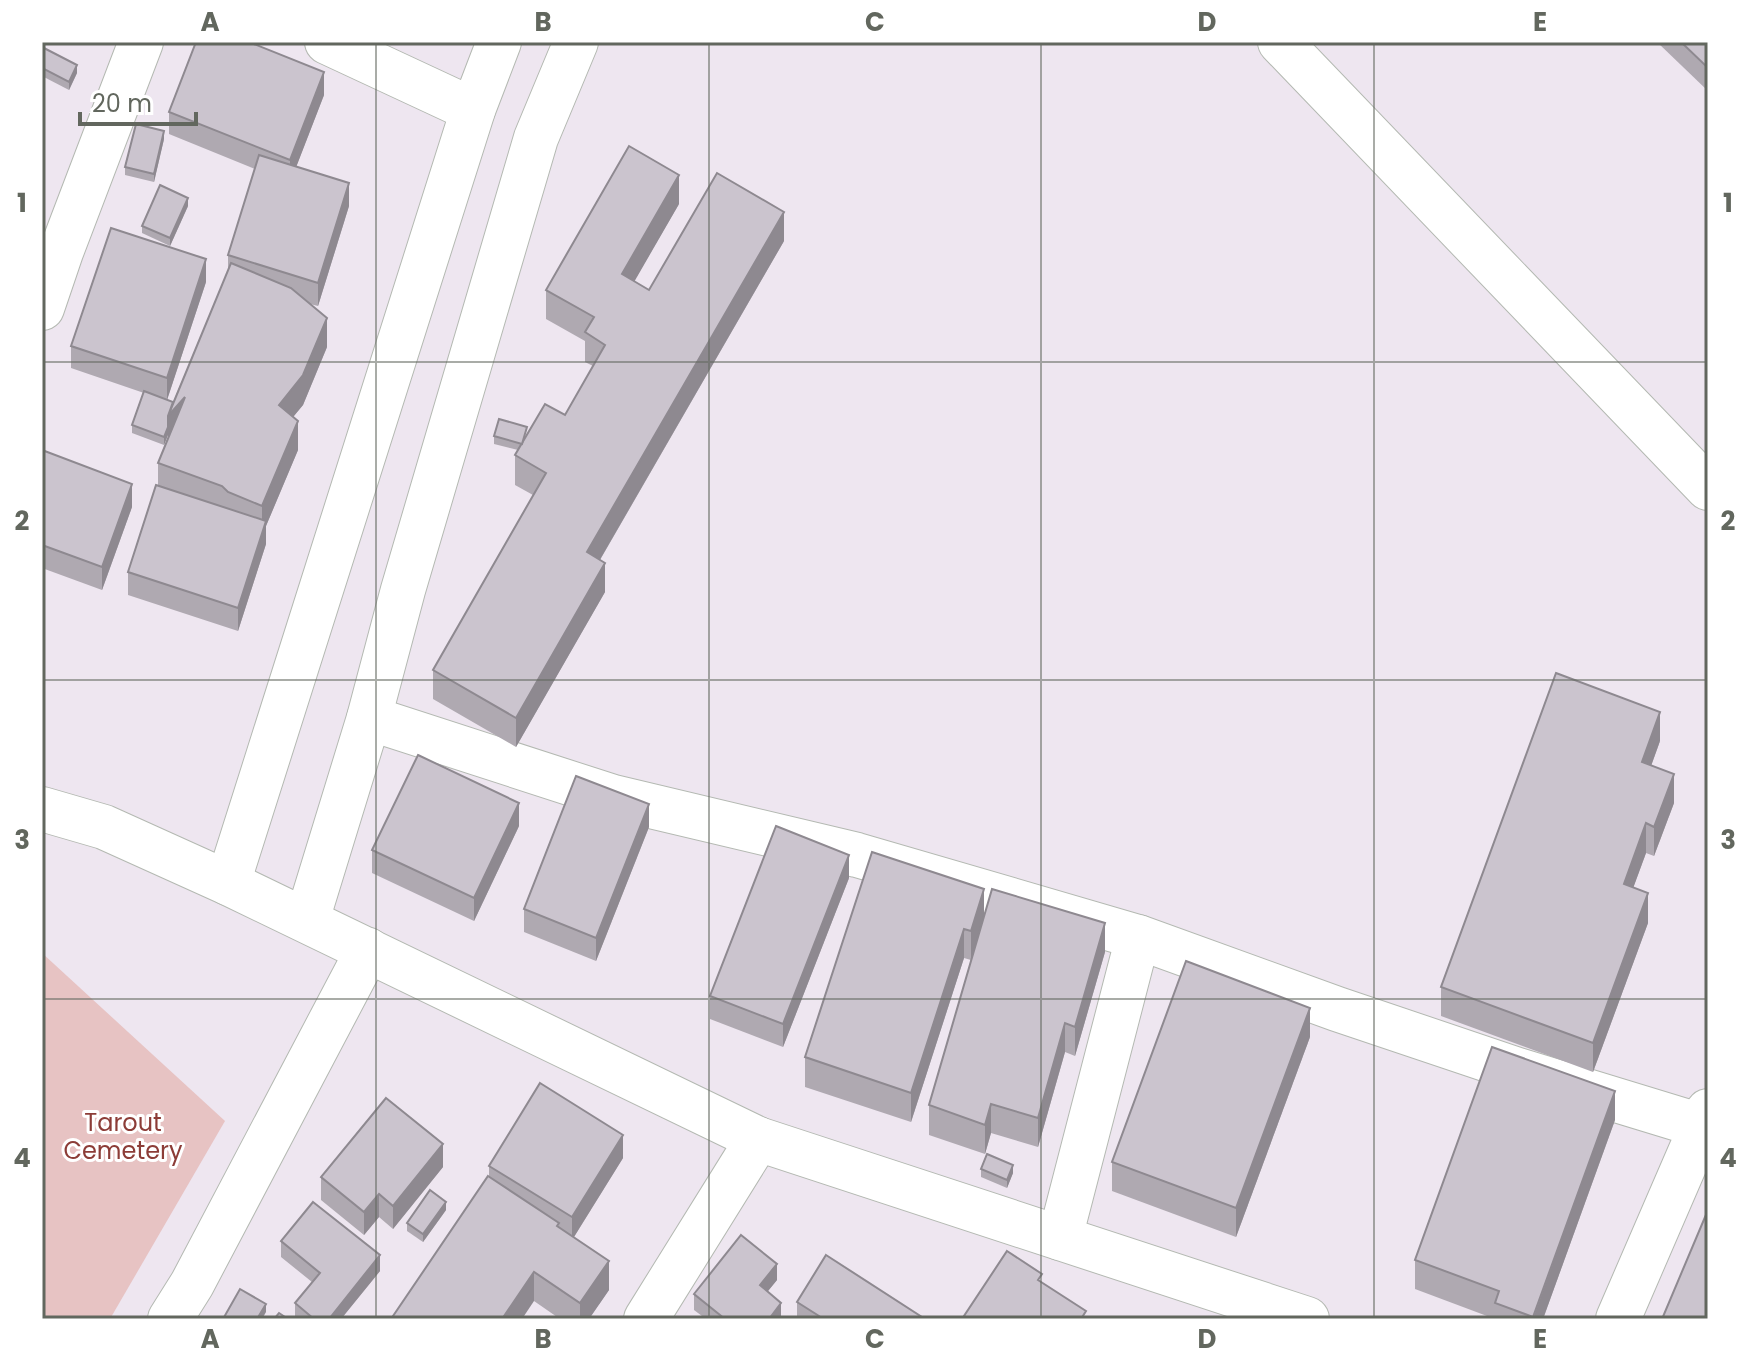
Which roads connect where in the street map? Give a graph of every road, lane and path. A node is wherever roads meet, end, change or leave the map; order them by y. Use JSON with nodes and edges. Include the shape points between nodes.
{"nodes":[{"id":1,"x":141,"y":42,"type":"edge"},
{"id":2,"x":327,"y":42,"type":"edge"},
{"id":3,"x":499,"y":42,"type":"edge"},
{"id":4,"x":576,"y":42,"type":"edge"},
{"id":5,"x":1280,"y":42,"type":"edge"},
{"id":6,"x":473,"y":110,"type":"junction"},
{"id":7,"x":51,"y":248,"type":"edge"},
{"id":8,"x":42,"y":308,"type":"edge"},
{"id":9,"x":1708,"y":488,"type":"edge"},
{"id":10,"x":369,"y":718,"type":"junction"},
{"id":11,"x":42,"y":809,"type":"edge"},
{"id":12,"x":228,"y":883,"type":"junction"},
{"id":13,"x":307,"y":920,"type":"junction"},
{"id":14,"x":1138,"y":937,"type":"junction"},
{"id":15,"x":368,"y":950,"type":"junction"},
{"id":16,"x":1706,"y":1122,"type":"edge"},
{"id":17,"x":758,"y":1139,"type":"junction"},
{"id":18,"x":1060,"y":1238,"type":"junction"},
{"id":19,"x":170,"y":1319,"type":"edge"},
{"id":20,"x":646,"y":1319,"type":"edge"},
{"id":21,"x":1307,"y":1319,"type":"edge"},
{"id":22,"x":1618,"y":1319,"type":"edge"}],
"edges":[{"from":1,"to":7,"type":"street"},
{"from":2,"to":6,"type":"street"},
{"from":3,"to":6,"type":"street"},
{"from":4,"to":10,"type":"street","via":[[536,138]]},
{"from":5,"to":9,"type":"street"},
{"from":6,"to":12,"type":"street"},
{"from":7,"to":8,"type":"street"},
{"from":10,"to":13,"type":"street"},
{"from":10,"to":14,"type":"street","via":[[613,797],[857,855]]},
{"from":11,"to":12,"type":"street","via":[[104,827]]},
{"from":12,"to":13,"type":"street"},
{"from":13,"to":15,"type":"street"},
{"from":14,"to":16,"type":"street","via":[[1518,1070]]},
{"from":14,"to":18,"type":"street"},
{"from":15,"to":17,"type":"street"},
{"from":15,"to":19,"type":"street"},
{"from":16,"to":22,"type":"street"},
{"from":17,"to":18,"type":"street"},
{"from":17,"to":20,"type":"street"},
{"from":18,"to":21,"type":"street"}]}
